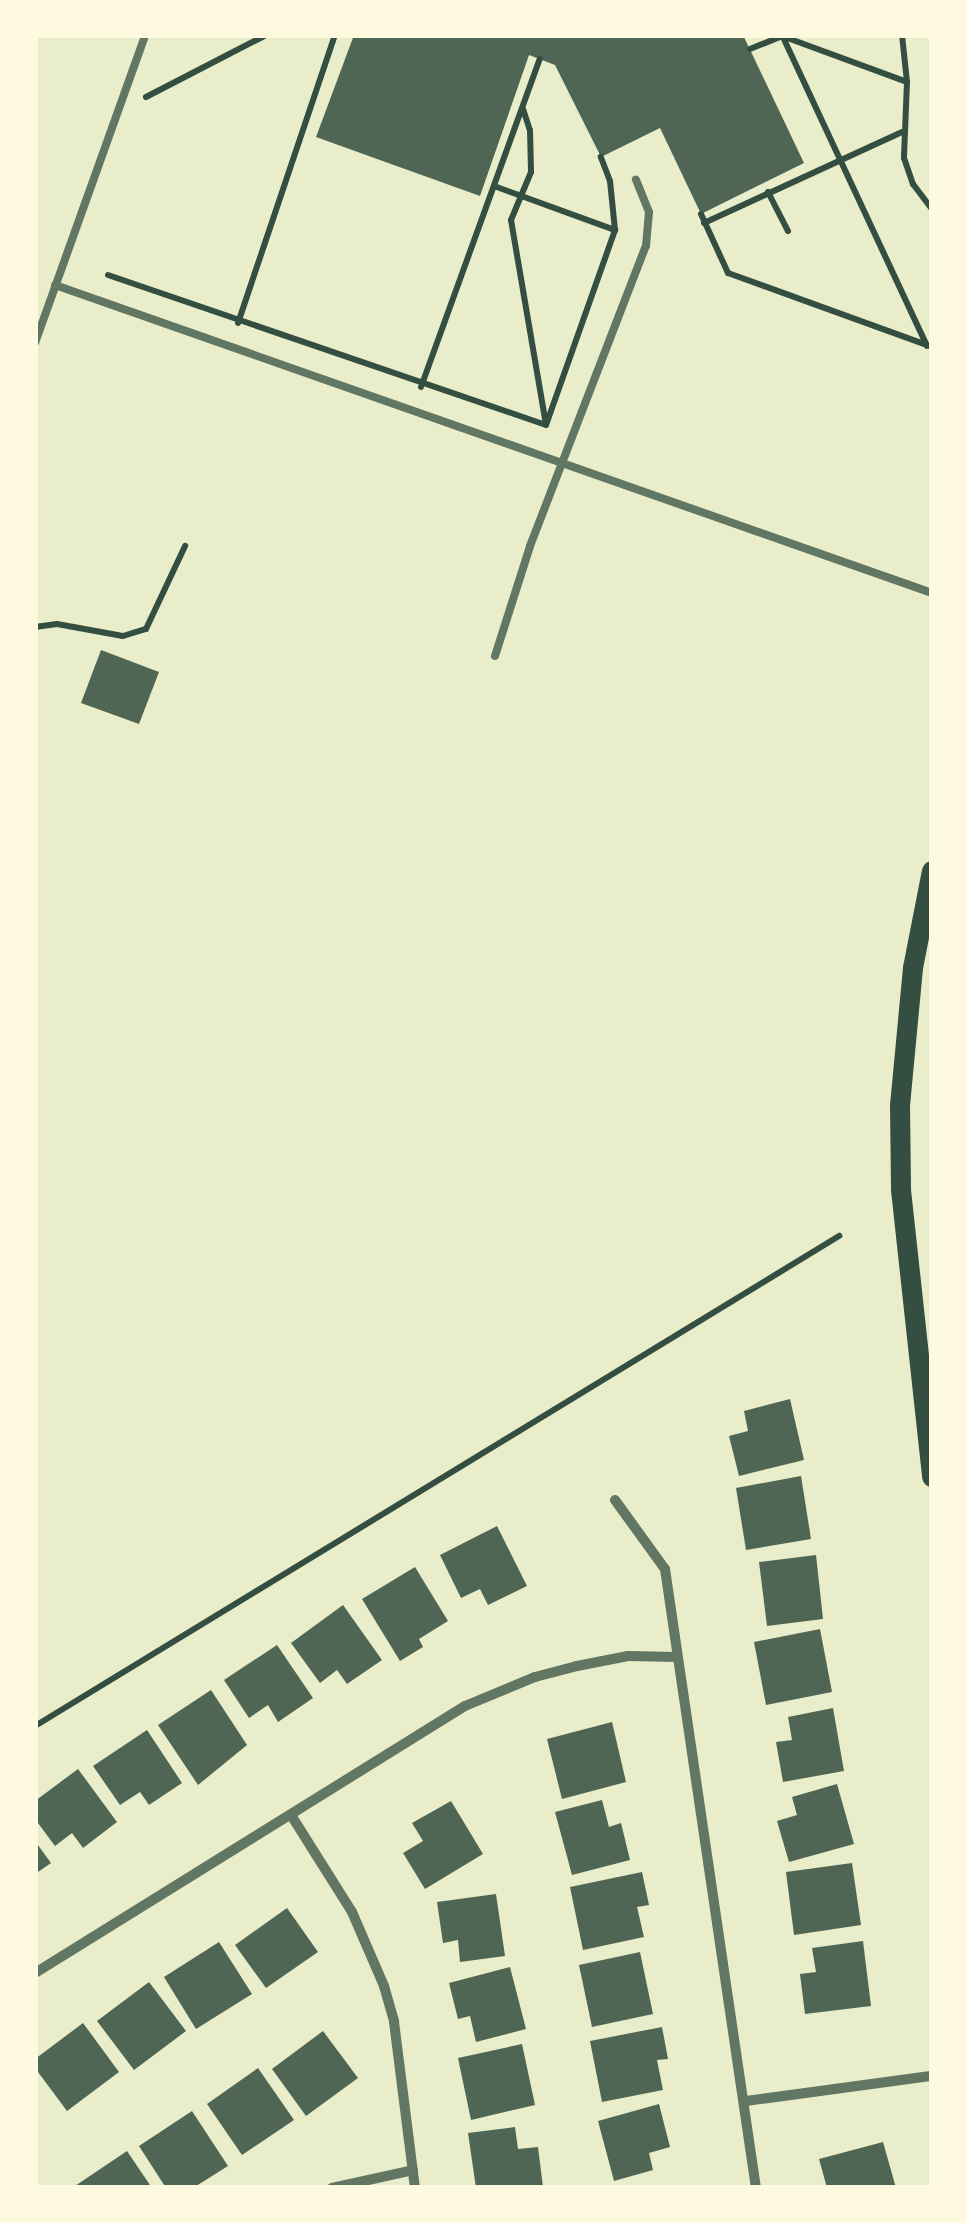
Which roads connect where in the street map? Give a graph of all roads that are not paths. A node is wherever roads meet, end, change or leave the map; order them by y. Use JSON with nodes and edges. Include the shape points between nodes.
{"nodes":[{"id":1,"x":145,"y":35,"type":"edge"},
{"id":2,"x":636,"y":179,"type":"dead end"},
{"id":3,"x":55,"y":285,"type":"junction"},
{"id":4,"x":35,"y":343,"type":"edge"},
{"id":5,"x":564,"y":464,"type":"junction"},
{"id":6,"x":932,"y":593,"type":"edge"},
{"id":7,"x":495,"y":656,"type":"dead end"},
{"id":8,"x":932,"y":871,"type":"edge"},
{"id":9,"x":923,"y":970,"type":"edge"},
{"id":10,"x":932,"y":1477,"type":"edge"},
{"id":11,"x":615,"y":1500,"type":"dead end"},
{"id":12,"x":677,"y":1657,"type":"junction"},
{"id":13,"x":290,"y":1814,"type":"junction"},
{"id":14,"x":35,"y":1974,"type":"edge"},
{"id":15,"x":932,"y":2076,"type":"edge"},
{"id":16,"x":746,"y":2101,"type":"junction"},
{"id":17,"x":413,"y":2170,"type":"junction"},
{"id":18,"x":332,"y":2188,"type":"edge"},
{"id":19,"x":416,"y":2188,"type":"edge"},
{"id":20,"x":756,"y":2188,"type":"edge"}],
"edges":[{"from":1,"to":3,"type":"lane"},
{"from":2,"to":5,"type":"lane","via":[[649,212],[646,246]]},
{"from":3,"to":4,"type":"lane"},
{"from":3,"to":5,"type":"lane"},
{"from":5,"to":6,"type":"lane"},
{"from":5,"to":7,"type":"lane"},
{"from":8,"to":9,"type":"main road"},
{"from":9,"to":10,"type":"main road","via":[[900,1105],[900,1190]]},
{"from":11,"to":12,"type":"street","via":[[665,1569]]},
{"from":12,"to":13,"type":"street","via":[[619,1658],[500,1690]]},
{"from":12,"to":16,"type":"street"},
{"from":13,"to":14,"type":"street"},
{"from":13,"to":17,"type":"street","via":[[352,1912],[384,1986]]},
{"from":15,"to":16,"type":"street"},
{"from":16,"to":20,"type":"street"},
{"from":17,"to":18,"type":"street"},
{"from":17,"to":19,"type":"street"}]}
